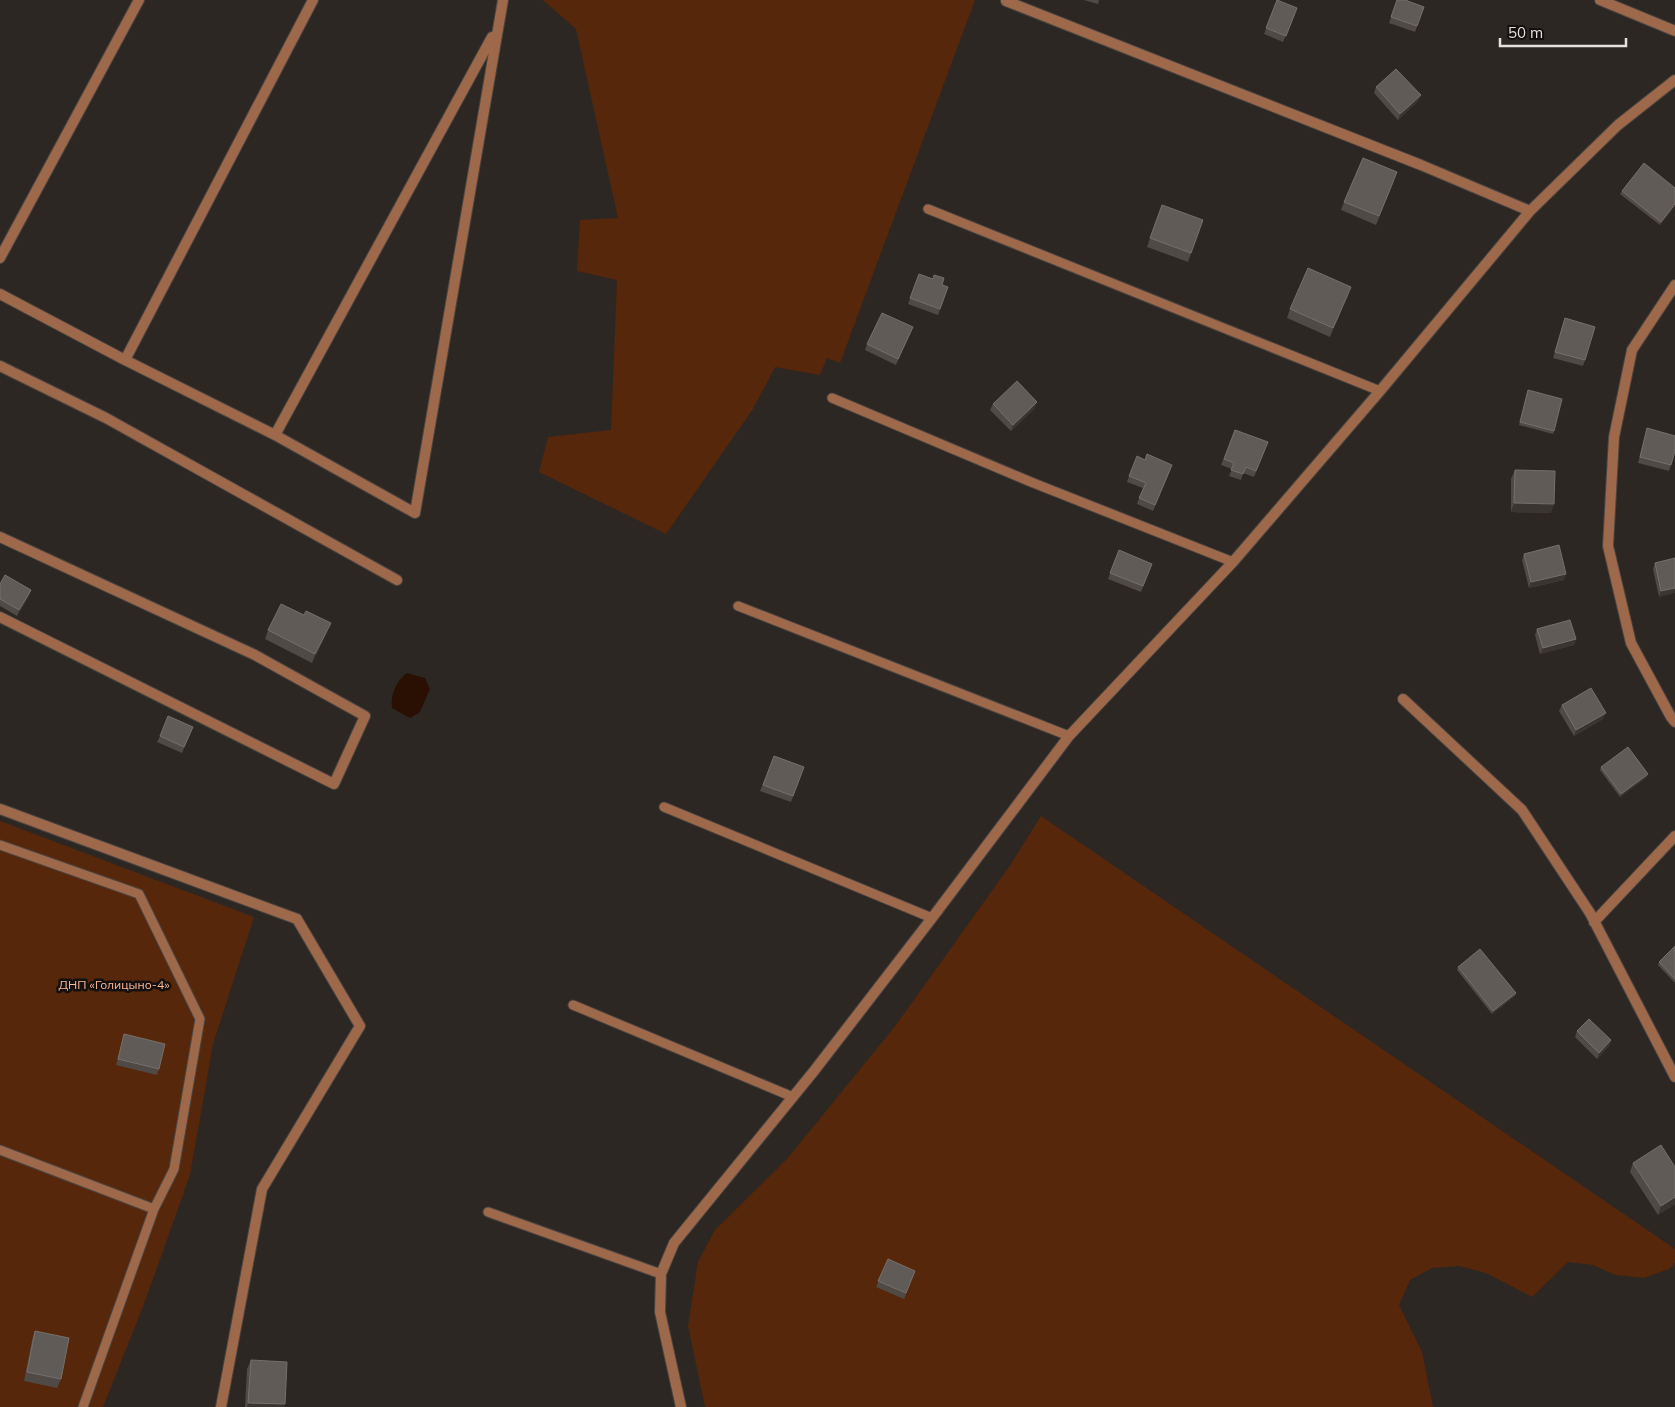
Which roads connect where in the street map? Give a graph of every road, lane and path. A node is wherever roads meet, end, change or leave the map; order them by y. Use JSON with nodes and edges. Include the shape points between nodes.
{"nodes":[{"id":1,"x":138,"y":0,"type":"edge"},
{"id":2,"x":313,"y":0,"type":"edge"},
{"id":3,"x":503,"y":0,"type":"edge"},
{"id":4,"x":1600,"y":0,"type":"edge"},
{"id":5,"x":1006,"y":1,"type":"edge"},
{"id":6,"x":497,"y":29,"type":"junction"},
{"id":7,"x":1675,"y":31,"type":"edge"},
{"id":8,"x":1675,"y":80,"type":"edge"},
{"id":9,"x":928,"y":209,"type":"dead end"},
{"id":10,"x":1530,"y":211,"type":"junction"},
{"id":11,"x":0,"y":258,"type":"edge"},
{"id":12,"x":1675,"y":285,"type":"edge"},
{"id":13,"x":0,"y":294,"type":"edge"},
{"id":14,"x":125,"y":360,"type":"junction"},
{"id":15,"x":0,"y":366,"type":"edge"},
{"id":16,"x":1380,"y":391,"type":"junction"},
{"id":17,"x":832,"y":398,"type":"dead end"},
{"id":18,"x":275,"y":435,"type":"junction"},
{"id":19,"x":0,"y":537,"type":"edge"},
{"id":20,"x":1233,"y":562,"type":"junction"},
{"id":21,"x":397,"y":580,"type":"dead end"},
{"id":22,"x":738,"y":606,"type":"dead end"},
{"id":23,"x":0,"y":618,"type":"edge"},
{"id":24,"x":1403,"y":699,"type":"dead end"},
{"id":25,"x":1675,"y":722,"type":"edge"},
{"id":26,"x":1069,"y":736,"type":"junction"},
{"id":27,"x":664,"y":807,"type":"dead end"},
{"id":28,"x":0,"y":809,"type":"edge"},
{"id":29,"x":1675,"y":836,"type":"edge"},
{"id":30,"x":0,"y":845,"type":"edge"},
{"id":31,"x":932,"y":918,"type":"junction"},
{"id":32,"x":1594,"y":922,"type":"junction"},
{"id":33,"x":574,"y":1005,"type":"dead end"},
{"id":34,"x":1675,"y":1077,"type":"edge"},
{"id":35,"x":793,"y":1097,"type":"junction"},
{"id":36,"x":0,"y":1150,"type":"edge"},
{"id":37,"x":154,"y":1209,"type":"junction"},
{"id":38,"x":488,"y":1212,"type":"dead end"},
{"id":39,"x":661,"y":1274,"type":"junction"},
{"id":40,"x":83,"y":1407,"type":"edge"},
{"id":41,"x":221,"y":1407,"type":"edge"},
{"id":42,"x":681,"y":1407,"type":"edge"}],
"edges":[{"from":1,"to":11,"type":"street"},
{"from":2,"to":14,"type":"street"},
{"from":3,"to":6,"type":"street"},
{"from":4,"to":7,"type":"street"},
{"from":5,"to":10,"type":"street"},
{"from":6,"to":18,"type":"street"},
{"from":6,"to":18,"type":"street","via":[[415,513]]},
{"from":8,"to":10,"type":"street","via":[[1618,124]]},
{"from":9,"to":16,"type":"lane"},
{"from":10,"to":16,"type":"street"},
{"from":12,"to":25,"type":"street","via":[[1632,350],[1614,437],[1608,546],[1631,643]]},
{"from":13,"to":14,"type":"street"},
{"from":14,"to":18,"type":"street"},
{"from":15,"to":21,"type":"street","via":[[106,418]]},
{"from":16,"to":20,"type":"street"},
{"from":17,"to":20,"type":"lane"},
{"from":19,"to":23,"type":"street","via":[[256,655],[365,716],[334,784]]},
{"from":20,"to":26,"type":"street"},
{"from":22,"to":26,"type":"lane"},
{"from":24,"to":32,"type":"street","via":[[1522,810]]},
{"from":26,"to":31,"type":"street"},
{"from":27,"to":31,"type":"lane"},
{"from":28,"to":41,"type":"street","via":[[297,919],[360,1026],[262,1189]]},
{"from":29,"to":32,"type":"street"},
{"from":30,"to":37,"type":"lane","via":[[138,894],[200,1019],[174,1169]]},
{"from":31,"to":35,"type":"street"},
{"from":32,"to":34,"type":"street"},
{"from":33,"to":35,"type":"lane"},
{"from":35,"to":39,"type":"street","via":[[674,1243]]},
{"from":36,"to":37,"type":"lane"},
{"from":37,"to":40,"type":"lane"},
{"from":38,"to":39,"type":"lane"},
{"from":39,"to":42,"type":"street","via":[[660,1312]]}]}
